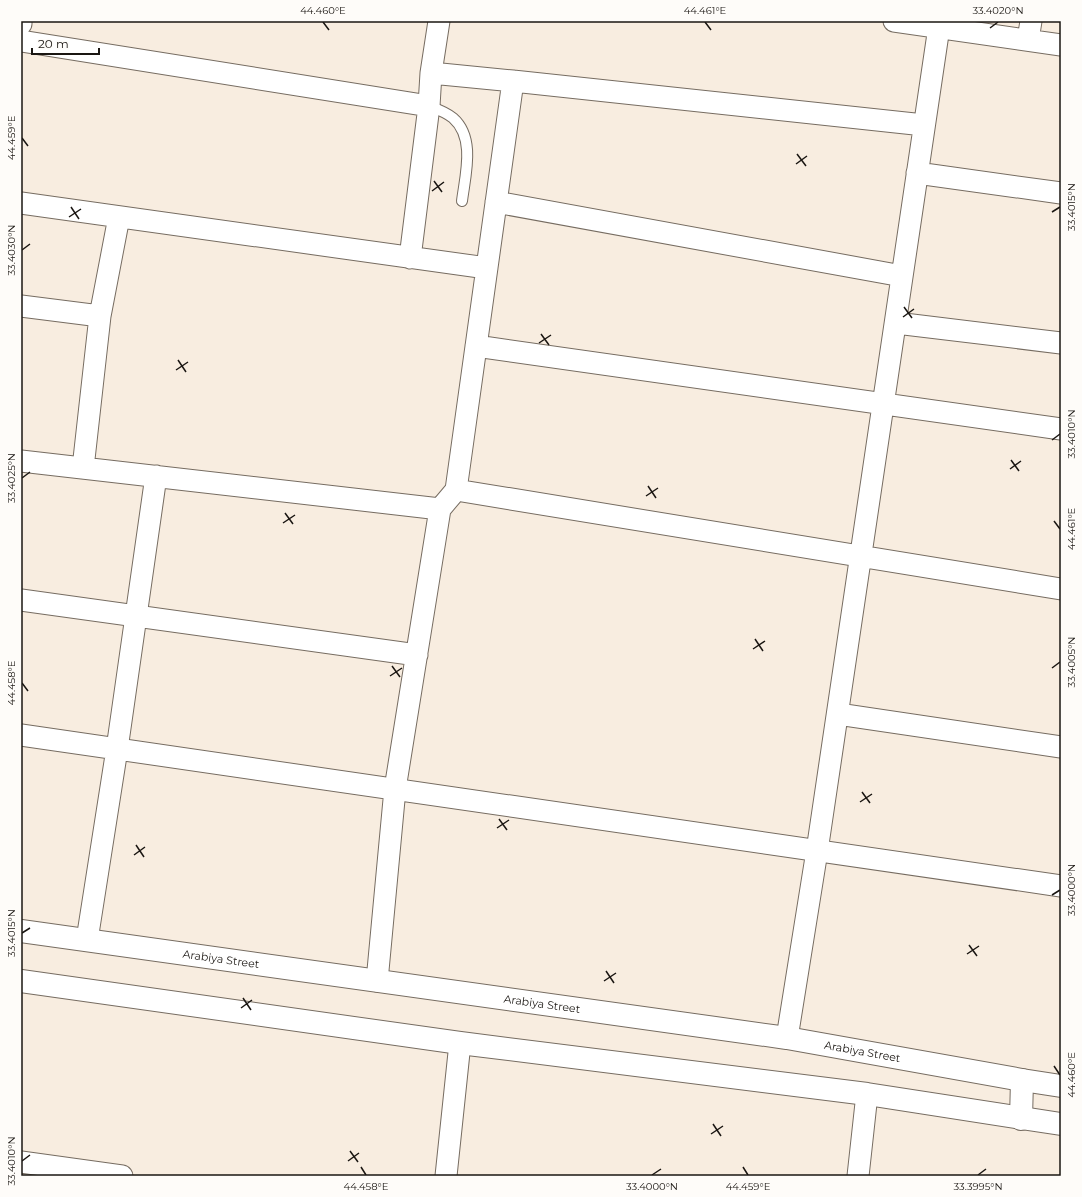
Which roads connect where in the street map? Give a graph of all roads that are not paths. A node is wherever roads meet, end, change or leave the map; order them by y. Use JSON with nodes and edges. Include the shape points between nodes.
{"nodes":[{"id":1,"x":439,"y":21,"type":"edge"},
{"id":2,"x":894,"y":21,"type":"edge"},
{"id":3,"x":939,"y":27,"type":"junction"},
{"id":4,"x":1030,"y":31,"type":"edge"},
{"id":5,"x":21,"y":41,"type":"edge"},
{"id":6,"x":1061,"y":45,"type":"edge"},
{"id":7,"x":430,"y":74,"type":"junction"},
{"id":8,"x":513,"y":81,"type":"junction"},
{"id":9,"x":429,"y":106,"type":"junction"},
{"id":10,"x":924,"y":125,"type":"junction"},
{"id":11,"x":917,"y":173,"type":"junction"},
{"id":12,"x":1061,"y":193,"type":"edge"},
{"id":13,"x":462,"y":201,"type":"dead end"},
{"id":14,"x":496,"y":202,"type":"junction"},
{"id":15,"x":21,"y":203,"type":"edge"},
{"id":16,"x":119,"y":217,"type":"junction"},
{"id":17,"x":410,"y":258,"type":"junction"},
{"id":18,"x":487,"y":268,"type":"junction"},
{"id":19,"x":902,"y":276,"type":"junction"},
{"id":20,"x":21,"y":306,"type":"edge"},
{"id":21,"x":100,"y":316,"type":"junction"},
{"id":22,"x":896,"y":323,"type":"junction"},
{"id":23,"x":1061,"y":343,"type":"edge"},
{"id":24,"x":476,"y":346,"type":"junction"},
{"id":25,"x":883,"y":404,"type":"junction"},
{"id":26,"x":1061,"y":429,"type":"edge"},
{"id":27,"x":21,"y":461,"type":"edge"},
{"id":28,"x":83,"y":468,"type":"junction"},
{"id":29,"x":156,"y":476,"type":"junction"},
{"id":30,"x":456,"y":490,"type":"junction"},
{"id":31,"x":440,"y":509,"type":"junction"},
{"id":32,"x":861,"y":555,"type":"junction"},
{"id":33,"x":1061,"y":589,"type":"edge"},
{"id":34,"x":21,"y":600,"type":"edge"},
{"id":35,"x":136,"y":616,"type":"junction"},
{"id":36,"x":417,"y":655,"type":"junction"},
{"id":37,"x":838,"y":714,"type":"junction"},
{"id":38,"x":21,"y":735,"type":"edge"},
{"id":39,"x":1061,"y":747,"type":"edge"},
{"id":40,"x":117,"y":749,"type":"junction"},
{"id":41,"x":395,"y":790,"type":"junction"},
{"id":42,"x":818,"y":851,"type":"junction"},
{"id":43,"x":1061,"y":886,"type":"edge"},
{"id":44,"x":21,"y":931,"type":"edge"},
{"id":45,"x":87,"y":940,"type":"junction"},
{"id":46,"x":21,"y":981,"type":"edge"},
{"id":47,"x":377,"y":981,"type":"junction"},
{"id":48,"x":787,"y":1038,"type":"junction"},
{"id":49,"x":460,"y":1043,"type":"junction"},
{"id":50,"x":1022,"y":1080,"type":"junction"},
{"id":51,"x":1061,"y":1086,"type":"edge"},
{"id":52,"x":867,"y":1094,"type":"junction"},
{"id":53,"x":1021,"y":1119,"type":"junction"},
{"id":54,"x":1061,"y":1124,"type":"edge"},
{"id":55,"x":21,"y":1162,"type":"edge"},
{"id":56,"x":68,"y":1172,"type":"edge"},
{"id":57,"x":122,"y":1176,"type":"edge"},
{"id":58,"x":446,"y":1176,"type":"edge"},
{"id":59,"x":858,"y":1176,"type":"edge"}],
"edges":[{"from":1,"to":7,"type":"street"},
{"from":2,"to":3,"type":"street"},
{"from":3,"to":4,"type":"street"},
{"from":3,"to":10,"type":"street"},
{"from":4,"to":6,"type":"street"},
{"from":5,"to":9,"type":"street"},
{"from":7,"to":8,"type":"street"},
{"from":7,"to":9,"type":"street"},
{"from":8,"to":10,"type":"street"},
{"from":8,"to":14,"type":"street"},
{"from":9,"to":13,"type":"lane","via":[[455,119],[464,134],[467,147]]},
{"from":9,"to":17,"type":"street"},
{"from":10,"to":11,"type":"street"},
{"from":11,"to":12,"type":"street"},
{"from":11,"to":19,"type":"street"},
{"from":14,"to":18,"type":"street"},
{"from":14,"to":19,"type":"street"},
{"from":15,"to":16,"type":"street"},
{"from":16,"to":17,"type":"street"},
{"from":16,"to":21,"type":"street"},
{"from":17,"to":18,"type":"street"},
{"from":18,"to":24,"type":"street"},
{"from":19,"to":22,"type":"street"},
{"from":20,"to":21,"type":"street"},
{"from":21,"to":28,"type":"street"},
{"from":22,"to":23,"type":"street"},
{"from":22,"to":25,"type":"street"},
{"from":24,"to":25,"type":"street"},
{"from":24,"to":30,"type":"street"},
{"from":25,"to":26,"type":"street"},
{"from":25,"to":32,"type":"street"},
{"from":27,"to":28,"type":"street"},
{"from":28,"to":29,"type":"street"},
{"from":29,"to":31,"type":"street"},
{"from":29,"to":35,"type":"street"},
{"from":30,"to":31,"type":"street"},
{"from":30,"to":32,"type":"street"},
{"from":31,"to":36,"type":"street"},
{"from":32,"to":33,"type":"street"},
{"from":32,"to":37,"type":"street"},
{"from":34,"to":35,"type":"street"},
{"from":35,"to":36,"type":"street"},
{"from":35,"to":40,"type":"street"},
{"from":36,"to":41,"type":"street"},
{"from":37,"to":39,"type":"street"},
{"from":37,"to":42,"type":"street"},
{"from":38,"to":40,"type":"street"},
{"from":40,"to":41,"type":"street"},
{"from":40,"to":45,"type":"street"},
{"from":41,"to":42,"type":"street"},
{"from":41,"to":47,"type":"street"},
{"from":42,"to":43,"type":"street"},
{"from":42,"to":48,"type":"street"},
{"from":44,"to":45,"type":"main road","name":"Arabiya Street"},
{"from":45,"to":47,"type":"main road","name":"Arabiya Street"},
{"from":46,"to":49,"type":"main road"},
{"from":47,"to":48,"type":"main road","name":"Arabiya Street"},
{"from":48,"to":50,"type":"main road","name":"Arabiya Street"},
{"from":49,"to":52,"type":"main road"},
{"from":49,"to":58,"type":"street"},
{"from":50,"to":51,"type":"main road","name":"Arabiya Street"},
{"from":50,"to":53,"type":"main road"},
{"from":52,"to":53,"type":"main road"},
{"from":52,"to":59,"type":"street"},
{"from":53,"to":54,"type":"main road"},
{"from":55,"to":56,"type":"street"},
{"from":56,"to":57,"type":"street"}]}
